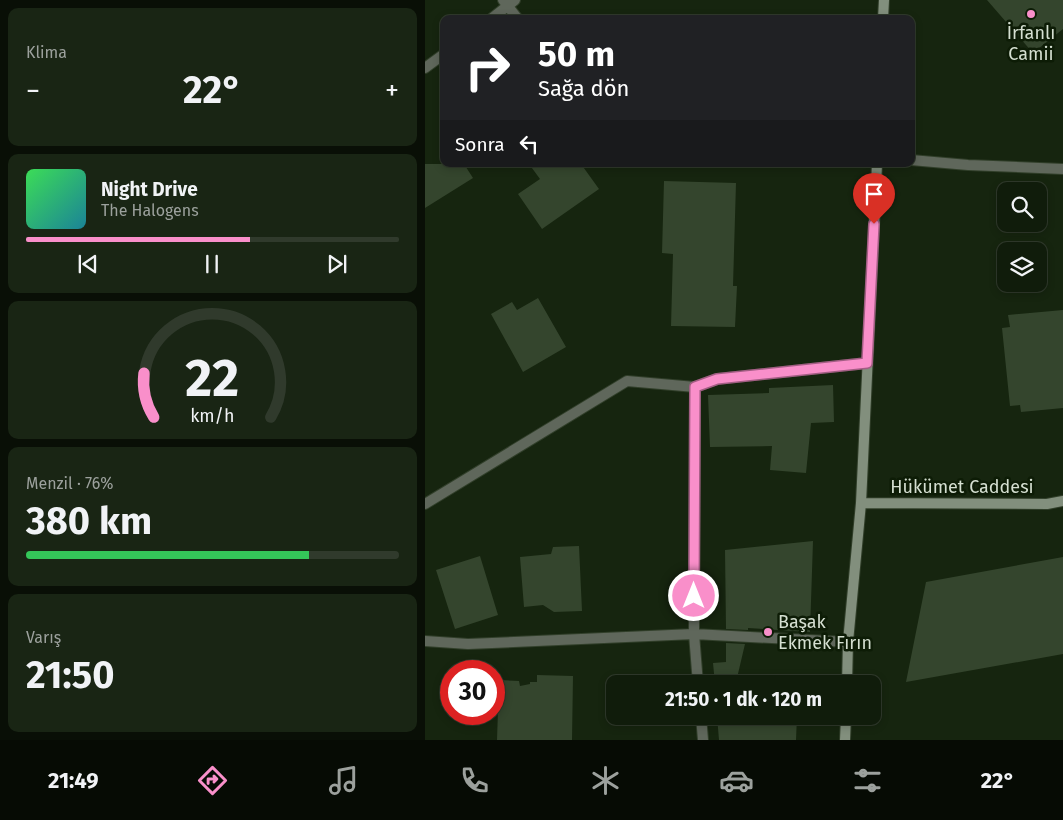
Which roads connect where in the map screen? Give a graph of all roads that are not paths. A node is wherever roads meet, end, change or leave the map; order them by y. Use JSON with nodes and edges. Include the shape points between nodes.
{"nodes":[{"id":1,"x":884,"y":0,"type":"edge"},
{"id":2,"x":509,"y":2,"type":"edge"},
{"id":3,"x":495,"y":15,"type":"edge"},
{"id":4,"x":516,"y":15,"type":"edge"},
{"id":5,"x":883,"y":15,"type":"edge"},
{"id":6,"x":440,"y":57,"type":"edge"},
{"id":7,"x":425,"y":68,"type":"edge"},
{"id":8,"x":915,"y":160,"type":"edge"},
{"id":9,"x":877,"y":167,"type":"edge"},
{"id":10,"x":1063,"y":169,"type":"edge"},
{"id":11,"x":867,"y":363,"type":"junction"},
{"id":12,"x":695,"y":387,"type":"junction"},
{"id":13,"x":1063,"y":501,"type":"edge"},
{"id":14,"x":861,"y":503,"type":"junction"},
{"id":15,"x":425,"y":504,"type":"edge"},
{"id":16,"x":694,"y":634,"type":"junction"},
{"id":17,"x":425,"y":640,"type":"edge"},
{"id":18,"x":849,"y":642,"type":"junction"},
{"id":19,"x":697,"y":675,"type":"edge"},
{"id":20,"x":847,"y":675,"type":"edge"},
{"id":21,"x":702,"y":725,"type":"edge"},
{"id":22,"x":846,"y":725,"type":"edge"},
{"id":23,"x":703,"y":740,"type":"edge"},
{"id":24,"x":845,"y":740,"type":"edge"}],
"edges":[{"from":1,"to":5,"type":"main road"},
{"from":2,"to":3,"type":"street"},
{"from":2,"to":4,"type":"street"},
{"from":6,"to":7,"type":"street"},
{"from":8,"to":10,"type":"street"},
{"from":9,"to":11,"type":"main road"},
{"from":11,"to":12,"type":"street","via":[[717,379]]},
{"from":11,"to":14,"type":"main road"},
{"from":12,"to":15,"type":"street","via":[[627,381]]},
{"from":12,"to":16,"type":"street"},
{"from":13,"to":14,"type":"main road","name":"Hükümet Caddesi","via":[[1047,504]]},
{"from":14,"to":18,"type":"main road"},
{"from":16,"to":17,"type":"street","via":[[468,644]]},
{"from":16,"to":18,"type":"street"},
{"from":16,"to":19,"type":"street"},
{"from":18,"to":20,"type":"main road"},
{"from":21,"to":23,"type":"street"},
{"from":22,"to":24,"type":"main road"}]}
